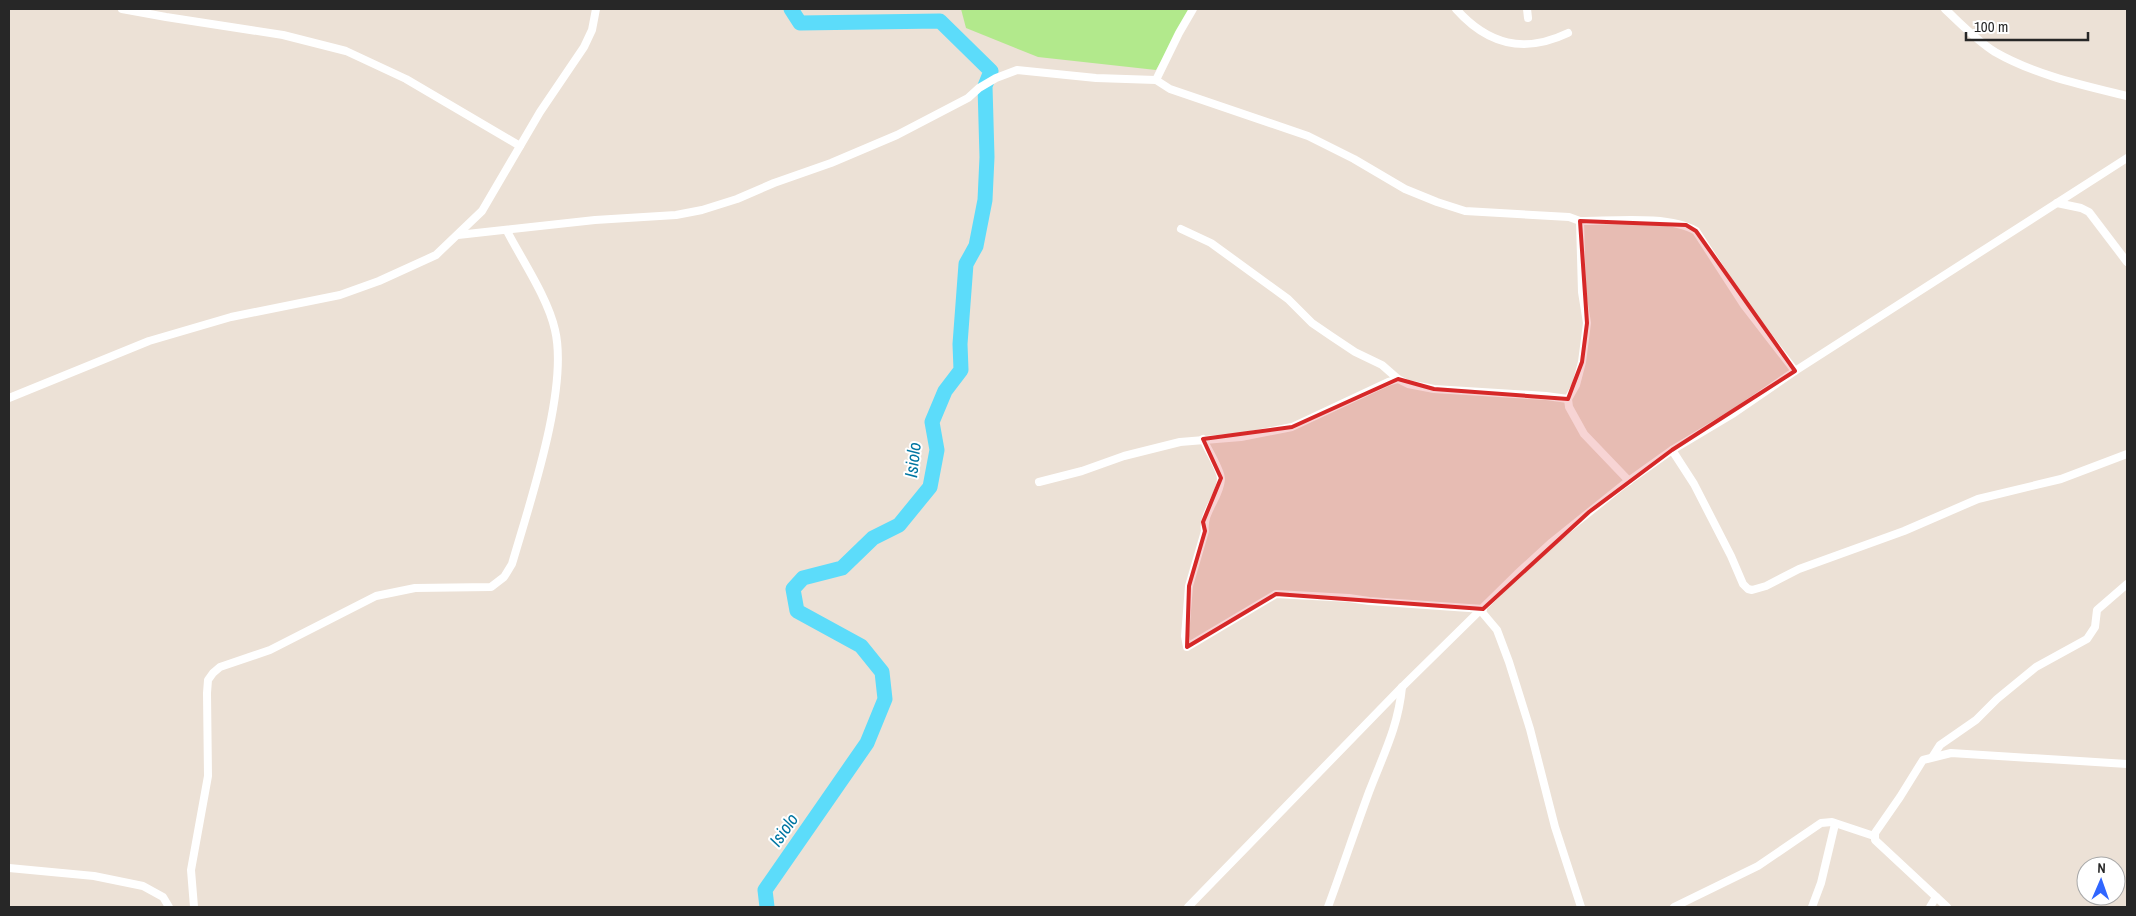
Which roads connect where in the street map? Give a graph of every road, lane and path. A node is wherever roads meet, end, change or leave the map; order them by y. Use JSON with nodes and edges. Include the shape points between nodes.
{"nodes":[{"id":1,"x":122,"y":9,"type":"edge"},
{"id":2,"x":596,"y":9,"type":"edge"},
{"id":3,"x":1192,"y":9,"type":"edge"},
{"id":4,"x":1456,"y":9,"type":"edge"},
{"id":5,"x":1527,"y":9,"type":"edge"},
{"id":6,"x":1945,"y":9,"type":"edge"},
{"id":7,"x":1528,"y":18,"type":"dead end"},
{"id":8,"x":1568,"y":33,"type":"dead end"},
{"id":9,"x":1156,"y":80,"type":"junction"},
{"id":10,"x":2127,"y":96,"type":"edge"},
{"id":11,"x":520,"y":146,"type":"junction"},
{"id":12,"x":2127,"y":158,"type":"edge"},
{"id":13,"x":2057,"y":203,"type":"junction"},
{"id":14,"x":1580,"y":221,"type":"junction"},
{"id":15,"x":1181,"y":228,"type":"dead end"},
{"id":16,"x":507,"y":231,"type":"junction"},
{"id":17,"x":458,"y":235,"type":"junction"},
{"id":18,"x":2127,"y":262,"type":"edge"},
{"id":19,"x":1795,"y":371,"type":"junction"},
{"id":20,"x":1398,"y":380,"type":"junction"},
{"id":21,"x":9,"y":398,"type":"edge"},
{"id":22,"x":1568,"y":399,"type":"junction"},
{"id":23,"x":1204,"y":439,"type":"junction"},
{"id":24,"x":1672,"y":450,"type":"junction"},
{"id":25,"x":2127,"y":454,"type":"edge"},
{"id":26,"x":1629,"y":481,"type":"junction"},
{"id":27,"x":1039,"y":482,"type":"dead end"},
{"id":28,"x":2127,"y":584,"type":"edge"},
{"id":29,"x":1482,"y":610,"type":"junction"},
{"id":30,"x":1402,"y":687,"type":"junction"},
{"id":31,"x":1934,"y":756,"type":"junction"},
{"id":32,"x":2127,"y":764,"type":"edge"},
{"id":33,"x":1834,"y":824,"type":"junction"},
{"id":34,"x":1874,"y":836,"type":"junction"},
{"id":35,"x":9,"y":868,"type":"edge"},
{"id":36,"x":1936,"y":897,"type":"junction"},
{"id":37,"x":169,"y":907,"type":"edge"},
{"id":38,"x":194,"y":907,"type":"edge"},
{"id":39,"x":1188,"y":907,"type":"edge"},
{"id":40,"x":1328,"y":907,"type":"edge"},
{"id":41,"x":1580,"y":907,"type":"edge"},
{"id":42,"x":1674,"y":907,"type":"edge"},
{"id":43,"x":1812,"y":907,"type":"edge"},
{"id":44,"x":1930,"y":907,"type":"edge"},
{"id":45,"x":1947,"y":907,"type":"edge"}],
"edges":[{"from":1,"to":11,"type":"street","via":[[283,35],[346,51],[406,79]]},
{"from":2,"to":11,"type":"street","via":[[592,30],[584,47]]},
{"from":3,"to":9,"type":"street"},
{"from":4,"to":8,"type":"street","via":[[1484,34],[1513,44],[1548,42]]},
{"from":5,"to":7,"type":"street"},
{"from":6,"to":10,"type":"street","via":[[2002,55],[2064,80]]},
{"from":9,"to":14,"type":"street","via":[[1179,92],[1308,136],[1406,189],[1437,202],[1465,211],[1569,217]]},
{"from":9,"to":16,"type":"street","via":[[1017,70],[996,78],[968,98],[896,135],[737,199],[676,215],[595,220]]},
{"from":11,"to":17,"type":"street","via":[[482,212]]},
{"from":12,"to":13,"type":"street"},
{"from":13,"to":18,"type":"street","via":[[2089,212]]},
{"from":13,"to":19,"type":"street"},
{"from":14,"to":19,"type":"street","via":[[1676,223],[1696,231],[1744,305]]},
{"from":14,"to":22,"type":"street","via":[[1582,292],[1587,323],[1582,362],[1576,385]]},
{"from":15,"to":20,"type":"street","via":[[1210,243],[1288,299],[1312,323],[1355,352],[1382,365]]},
{"from":16,"to":17,"type":"street"},
{"from":16,"to":38,"type":"street","via":[[549,311],[557,347],[557,375],[543,453],[512,564],[504,577],[490,587],[415,588],[376,596],[270,650],[233,662],[213,673],[208,680],[207,693],[208,776],[191,870]]},
{"from":17,"to":21,"type":"street","via":[[436,255],[380,281],[340,295],[190,327]]},
{"from":19,"to":24,"type":"street"},
{"from":20,"to":22,"type":"street","via":[[1434,389]]},
{"from":20,"to":23,"type":"street","via":[[1292,427],[1241,437]]},
{"from":22,"to":26,"type":"street","via":[[1572,415],[1584,434]]},
{"from":23,"to":27,"type":"street","via":[[1124,456]]},
{"from":23,"to":29,"type":"street","via":[[1221,478],[1215,500],[1203,522],[1205,531],[1189,586],[1187,647],[1276,594]]},
{"from":24,"to":25,"type":"street","via":[[1694,484],[1743,584],[1752,590],[1978,499],[2061,479]]},
{"from":24,"to":26,"type":"street"},
{"from":26,"to":29,"type":"street","via":[[1552,542]]},
{"from":28,"to":31,"type":"street","via":[[2097,610],[2095,627],[2087,639],[2036,667],[1976,720],[1940,745]]},
{"from":29,"to":30,"type":"street"},
{"from":29,"to":41,"type":"street","via":[[1497,630],[1509,662]]},
{"from":30,"to":39,"type":"street"},
{"from":30,"to":40,"type":"street","via":[[1393,736]]},
{"from":31,"to":32,"type":"street","via":[[1951,753]]},
{"from":31,"to":34,"type":"street","via":[[1923,760]]},
{"from":33,"to":34,"type":"street"},
{"from":33,"to":42,"type":"street","via":[[1822,823],[1758,866]]},
{"from":33,"to":43,"type":"street","via":[[1821,883]]},
{"from":34,"to":36,"type":"street","via":[[1877,844]]},
{"from":35,"to":37,"type":"street","via":[[94,876],[144,886],[163,897]]},
{"from":36,"to":44,"type":"street"},
{"from":36,"to":45,"type":"street"}]}
